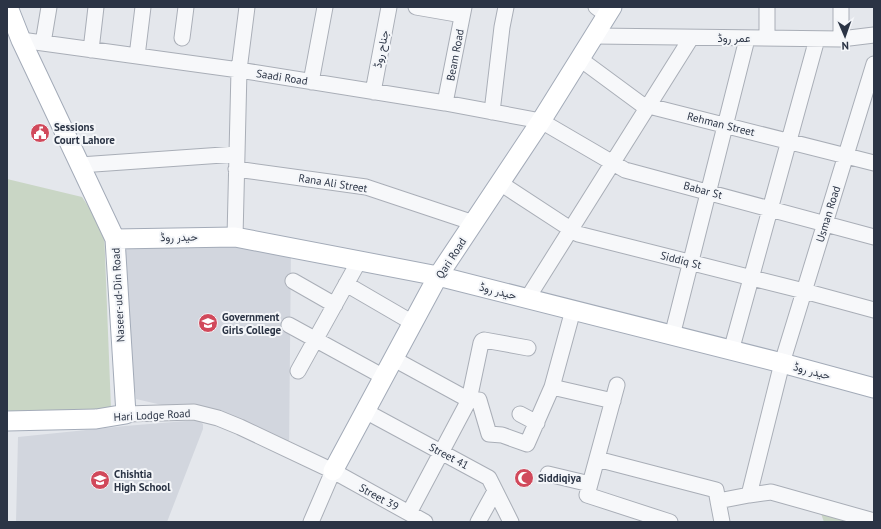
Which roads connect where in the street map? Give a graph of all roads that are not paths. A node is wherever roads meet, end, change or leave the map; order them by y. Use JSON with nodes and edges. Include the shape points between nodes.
{"nodes":[{"id":1,"x":8,"y":7,"type":"edge"},
{"id":2,"x":49,"y":7,"type":"edge"},
{"id":3,"x":96,"y":7,"type":"edge"},
{"id":4,"x":143,"y":7,"type":"edge"},
{"id":5,"x":186,"y":7,"type":"edge"},
{"id":6,"x":247,"y":7,"type":"edge"},
{"id":7,"x":325,"y":7,"type":"edge"},
{"id":8,"x":389,"y":7,"type":"edge"},
{"id":9,"x":416,"y":7,"type":"edge"},
{"id":10,"x":506,"y":7,"type":"edge"},
{"id":11,"x":767,"y":7,"type":"edge"},
{"id":12,"x":840,"y":7,"type":"edge"},
{"id":13,"x":605,"y":10,"type":"edge"},
{"id":14,"x":463,"y":11,"type":"edge"},
{"id":15,"x":874,"y":35,"type":"edge"},
{"id":16,"x":594,"y":36,"type":"junction"},
{"id":17,"x":182,"y":38,"type":"dead end"},
{"id":18,"x":691,"y":38,"type":"junction"},
{"id":19,"x":767,"y":38,"type":"junction"},
{"id":20,"x":747,"y":39,"type":"junction"},
{"id":21,"x":817,"y":39,"type":"junction"},
{"id":22,"x":841,"y":39,"type":"junction"},
{"id":23,"x":21,"y":40,"type":"junction"},
{"id":24,"x":43,"y":43,"type":"junction"},
{"id":25,"x":91,"y":50,"type":"junction"},
{"id":26,"x":137,"y":56,"type":"junction"},
{"id":27,"x":580,"y":59,"type":"junction"},
{"id":28,"x":874,"y":64,"type":"edge"},
{"id":29,"x":239,"y":70,"type":"junction"},
{"id":30,"x":311,"y":82,"type":"junction"},
{"id":31,"x":871,"y":87,"type":"edge"},
{"id":32,"x":373,"y":92,"type":"junction"},
{"id":33,"x":445,"y":103,"type":"junction"},
{"id":34,"x":648,"y":106,"type":"junction"},
{"id":35,"x":492,"y":112,"type":"junction"},
{"id":36,"x":541,"y":121,"type":"junction"},
{"id":37,"x":725,"y":125,"type":"junction"},
{"id":38,"x":788,"y":141,"type":"junction"},
{"id":39,"x":846,"y":156,"type":"junction"},
{"id":40,"x":236,"y":162,"type":"junction"},
{"id":41,"x":612,"y":163,"type":"junction"},
{"id":42,"x":874,"y":163,"type":"edge"},
{"id":43,"x":80,"y":165,"type":"junction"},
{"id":44,"x":500,"y":183,"type":"junction"},
{"id":45,"x":708,"y":192,"type":"junction"},
{"id":46,"x":770,"y":208,"type":"junction"},
{"id":47,"x":474,"y":223,"type":"junction"},
{"id":48,"x":825,"y":223,"type":"junction"},
{"id":49,"x":571,"y":229,"type":"junction"},
{"id":50,"x":235,"y":237,"type":"junction"},
{"id":51,"x":874,"y":237,"type":"edge"},
{"id":52,"x":115,"y":239,"type":"junction"},
{"id":53,"x":359,"y":261,"type":"junction"},
{"id":54,"x":691,"y":262,"type":"junction"},
{"id":55,"x":438,"y":276,"type":"junction"},
{"id":56,"x":751,"y":278,"type":"junction"},
{"id":57,"x":293,"y":281,"type":"dead end"},
{"id":58,"x":346,"y":284,"type":"junction"},
{"id":59,"x":804,"y":291,"type":"junction"},
{"id":60,"x":527,"y":299,"type":"junction"},
{"id":61,"x":335,"y":305,"type":"junction"},
{"id":62,"x":573,"y":310,"type":"junction"},
{"id":63,"x":874,"y":310,"type":"edge"},
{"id":64,"x":413,"y":323,"type":"junction"},
{"id":65,"x":289,"y":325,"type":"dead end"},
{"id":66,"x":672,"y":336,"type":"junction"},
{"id":67,"x":316,"y":339,"type":"junction"},
{"id":68,"x":528,"y":348,"type":"dead end"},
{"id":69,"x":732,"y":351,"type":"junction"},
{"id":70,"x":394,"y":359,"type":"junction"},
{"id":71,"x":782,"y":363,"type":"junction"},
{"id":72,"x":298,"y":371,"type":"dead end"},
{"id":73,"x":384,"y":377,"type":"junction"},
{"id":74,"x":617,"y":385,"type":"dead end"},
{"id":75,"x":552,"y":387,"type":"junction"},
{"id":76,"x":874,"y":388,"type":"edge"},
{"id":77,"x":470,"y":400,"type":"junction"},
{"id":78,"x":613,"y":400,"type":"junction"},
{"id":79,"x":365,"y":411,"type":"junction"},
{"id":80,"x":126,"y":414,"type":"junction"},
{"id":81,"x":520,"y":414,"type":"dead end"},
{"id":82,"x":7,"y":421,"type":"edge"},
{"id":83,"x":537,"y":423,"type":"junction"},
{"id":84,"x":442,"y":452,"type":"junction"},
{"id":85,"x":597,"y":459,"type":"junction"},
{"id":86,"x":333,"y":472,"type":"junction"},
{"id":87,"x":548,"y":474,"type":"dead end"},
{"id":88,"x":590,"y":484,"type":"junction"},
{"id":89,"x":495,"y":491,"type":"junction"},
{"id":90,"x":749,"y":495,"type":"junction"},
{"id":91,"x":718,"y":501,"type":"junction"},
{"id":92,"x":409,"y":513,"type":"junction"},
{"id":93,"x":874,"y":521,"type":"edge"},
{"id":94,"x":311,"y":522,"type":"edge"},
{"id":95,"x":425,"y":522,"type":"edge"},
{"id":96,"x":478,"y":522,"type":"edge"},
{"id":97,"x":511,"y":522,"type":"edge"},
{"id":98,"x":670,"y":522,"type":"edge"},
{"id":99,"x":722,"y":522,"type":"edge"}],
"edges":[{"from":1,"to":23,"type":"main road","name":"Naseer-ud-Din Road"},
{"from":2,"to":24,"type":"street"},
{"from":3,"to":25,"type":"street"},
{"from":4,"to":26,"type":"street"},
{"from":5,"to":17,"type":"street"},
{"from":6,"to":29,"type":"street"},
{"from":7,"to":30,"type":"street"},
{"from":8,"to":32,"type":"street","name":"جناح روڈ"},
{"from":9,"to":14,"type":"street"},
{"from":10,"to":35,"type":"street"},
{"from":11,"to":19,"type":"street"},
{"from":12,"to":22,"type":"street"},
{"from":13,"to":16,"type":"main road","name":"Qari Road"},
{"from":14,"to":33,"type":"street","name":"Beam Road"},
{"from":15,"to":22,"type":"street","name":"عمر روڈ"},
{"from":16,"to":18,"type":"street","name":"عمر روڈ"},
{"from":16,"to":27,"type":"main road","name":"Qari Road"},
{"from":18,"to":20,"type":"street","name":"عمر روڈ"},
{"from":18,"to":34,"type":"street"},
{"from":19,"to":20,"type":"street","name":"عمر روڈ"},
{"from":19,"to":21,"type":"street","name":"عمر روڈ"},
{"from":20,"to":37,"type":"street"},
{"from":21,"to":22,"type":"street","name":"عمر روڈ"},
{"from":21,"to":38,"type":"street"},
{"from":23,"to":24,"type":"street","name":"Saadi Road"},
{"from":23,"to":43,"type":"main road","name":"Naseer-ud-Din Road"},
{"from":24,"to":25,"type":"street","name":"Saadi Road"},
{"from":25,"to":26,"type":"street","name":"Saadi Road"},
{"from":26,"to":29,"type":"street","name":"Saadi Road"},
{"from":27,"to":34,"type":"street","name":"Rehman Street","via":[[641,104]]},
{"from":27,"to":36,"type":"main road","name":"Qari Road"},
{"from":28,"to":31,"type":"street","name":"Usman Road"},
{"from":29,"to":30,"type":"street","name":"Saadi Road"},
{"from":29,"to":40,"type":"street"},
{"from":30,"to":32,"type":"street","name":"Saadi Road"},
{"from":31,"to":39,"type":"street","name":"Usman Road"},
{"from":32,"to":33,"type":"street","name":"Saadi Road"},
{"from":33,"to":35,"type":"street","name":"Saadi Road"},
{"from":34,"to":37,"type":"street","name":"Rehman Street"},
{"from":34,"to":41,"type":"street"},
{"from":35,"to":36,"type":"street","name":"Saadi Road"},
{"from":36,"to":41,"type":"street","name":"Babar St"},
{"from":36,"to":44,"type":"main road","name":"Qari Road"},
{"from":37,"to":38,"type":"street","name":"Rehman Street"},
{"from":37,"to":45,"type":"street"},
{"from":38,"to":39,"type":"street","name":"Rehman Street"},
{"from":38,"to":46,"type":"street"},
{"from":39,"to":42,"type":"street","name":"Rehman Street"},
{"from":39,"to":48,"type":"street","name":"Usman Road"},
{"from":40,"to":43,"type":"street","name":"Rana Ali Street"},
{"from":40,"to":47,"type":"street","name":"Rana Ali Street","via":[[366,187]]},
{"from":40,"to":50,"type":"street"},
{"from":41,"to":45,"type":"street","name":"Babar St","via":[[625,170]]},
{"from":41,"to":49,"type":"street"},
{"from":43,"to":52,"type":"main road","name":"Naseer-ud-Din Road"},
{"from":44,"to":47,"type":"main road","name":"Qari Road"},
{"from":44,"to":49,"type":"street","name":"Siddiq St"},
{"from":45,"to":46,"type":"street","name":"Babar St"},
{"from":45,"to":54,"type":"street"},
{"from":46,"to":48,"type":"street","name":"Babar St"},
{"from":46,"to":56,"type":"street"},
{"from":47,"to":55,"type":"main road","name":"Qari Road"},
{"from":48,"to":51,"type":"street","name":"Babar St"},
{"from":48,"to":59,"type":"street","name":"Usman Road"},
{"from":49,"to":54,"type":"street","name":"Siddiq St","via":[[578,234]]},
{"from":49,"to":60,"type":"street"},
{"from":50,"to":52,"type":"main road","name":"حیدر روڈ"},
{"from":50,"to":53,"type":"main road","name":"حیدر روڈ"},
{"from":52,"to":80,"type":"main road","name":"Naseer-ud-Din Road"},
{"from":53,"to":55,"type":"main road","name":"حیدر روڈ"},
{"from":53,"to":58,"type":"street"},
{"from":54,"to":56,"type":"street","name":"Siddiq St"},
{"from":54,"to":66,"type":"street"},
{"from":55,"to":60,"type":"main road","name":"حیدر روڈ"},
{"from":55,"to":64,"type":"main road","name":"Qari Road"},
{"from":56,"to":59,"type":"street","name":"Siddiq St"},
{"from":56,"to":69,"type":"street"},
{"from":57,"to":61,"type":"street"},
{"from":58,"to":61,"type":"street"},
{"from":58,"to":64,"type":"street"},
{"from":59,"to":63,"type":"street","name":"Siddiq St"},
{"from":59,"to":71,"type":"street","name":"Usman Road"},
{"from":60,"to":62,"type":"main road","name":"حیدر روڈ"},
{"from":61,"to":67,"type":"street"},
{"from":62,"to":66,"type":"main road","name":"حیدر روڈ"},
{"from":62,"to":75,"type":"street"},
{"from":64,"to":70,"type":"main road","name":"Qari Road"},
{"from":65,"to":67,"type":"street"},
{"from":66,"to":69,"type":"main road","name":"حیدر روڈ"},
{"from":67,"to":72,"type":"street"},
{"from":67,"to":73,"type":"street"},
{"from":68,"to":77,"type":"street","via":[[482,341]]},
{"from":69,"to":71,"type":"main road","name":"حیدر روڈ"},
{"from":70,"to":73,"type":"main road","name":"Qari Road"},
{"from":70,"to":77,"type":"street"},
{"from":71,"to":76,"type":"main road","name":"حیدر روڈ"},
{"from":71,"to":90,"type":"street","name":"Usman Road"},
{"from":73,"to":79,"type":"main road","name":"Qari Road"},
{"from":74,"to":78,"type":"street"},
{"from":75,"to":78,"type":"street"},
{"from":75,"to":83,"type":"street"},
{"from":77,"to":83,"type":"street","via":[[479,400],[489,434],[502,435],[527,444]]},
{"from":77,"to":84,"type":"street"},
{"from":78,"to":85,"type":"street"},
{"from":79,"to":84,"type":"street","name":"Street 41"},
{"from":79,"to":86,"type":"main road","name":"Qari Road"},
{"from":80,"to":82,"type":"main road","name":"Hari Lodge Road","via":[[96,419]]},
{"from":80,"to":86,"type":"street","name":"Hari Lodge Road","via":[[194,412],[218,418]]},
{"from":81,"to":83,"type":"street"},
{"from":84,"to":89,"type":"street","name":"Street 41","via":[[489,478]]},
{"from":84,"to":92,"type":"street"},
{"from":85,"to":88,"type":"street"},
{"from":85,"to":91,"type":"street","via":[[716,490]]},
{"from":86,"to":92,"type":"street","name":"Street 39"},
{"from":86,"to":94,"type":"street","name":"Qari Road"},
{"from":87,"to":88,"type":"street"},
{"from":88,"to":98,"type":"street","via":[[586,496]]},
{"from":89,"to":96,"type":"street"},
{"from":89,"to":97,"type":"street","name":"Street 41"},
{"from":90,"to":91,"type":"street"},
{"from":90,"to":93,"type":"street","via":[[770,492]]},
{"from":91,"to":99,"type":"street"},
{"from":92,"to":95,"type":"street","name":"Street 39"}]}
